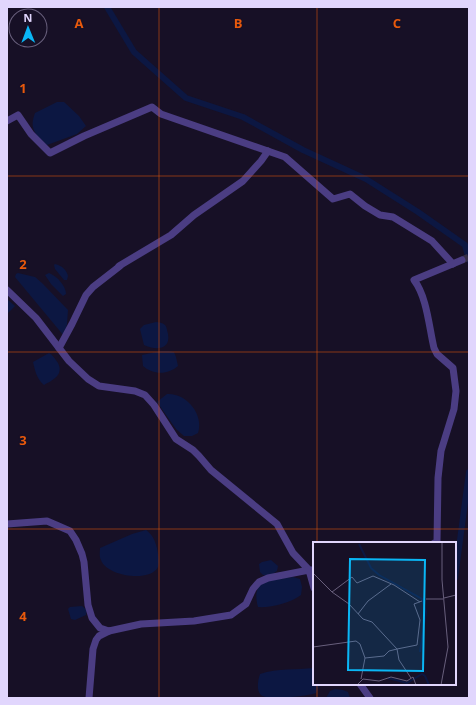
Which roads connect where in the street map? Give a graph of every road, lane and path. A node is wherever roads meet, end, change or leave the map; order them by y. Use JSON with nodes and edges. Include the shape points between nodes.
{"nodes":[{"id":1,"x":7,"y":121,"type":"edge"},
{"id":2,"x":268,"y":151,"type":"junction"},
{"id":3,"x":462,"y":260,"type":"tunnel mouth"},
{"id":4,"x":453,"y":264,"type":"junction"},
{"id":5,"x":7,"y":290,"type":"edge"},
{"id":6,"x":59,"y":348,"type":"junction"},
{"id":7,"x":7,"y":524,"type":"edge"},
{"id":8,"x":437,"y":542,"type":"edge"},
{"id":9,"x":312,"y":570,"type":"edge"},
{"id":10,"x":109,"y":631,"type":"junction"},
{"id":11,"x":361,"y":685,"type":"edge"},
{"id":12,"x":89,"y":698,"type":"edge"},
{"id":13,"x":370,"y":698,"type":"edge"}],
"edges":[{"from":1,"to":2,"type":"street","via":[[18,115],[31,134],[50,153],[152,107],[161,114]]},
{"from":2,"to":4,"type":"street","via":[[285,157],[333,199],[350,194],[380,215],[393,217],[432,241]]},
{"from":2,"to":6,"type":"street","via":[[243,181],[194,215],[171,235],[120,266],[94,287],[86,295]]},
{"from":3,"to":4,"type":"street"},
{"from":4,"to":8,"type":"street","via":[[414,280],[421,293],[434,348],[453,368],[455,381],[454,409],[441,451]]},
{"from":5,"to":6,"type":"street","via":[[36,318]]},
{"from":6,"to":9,"type":"street","via":[[69,361],[99,386],[146,395],[176,439],[193,450],[211,470],[277,524],[292,554]]},
{"from":7,"to":10,"type":"street","via":[[47,520],[70,531],[83,558],[88,605],[92,618],[100,628]]},
{"from":9,"to":10,"type":"street","via":[[258,582],[246,604],[231,615],[187,622],[141,624]]},
{"from":10,"to":12,"type":"street","via":[[99,636],[93,649]]},
{"from":11,"to":13,"type":"street"}]}
